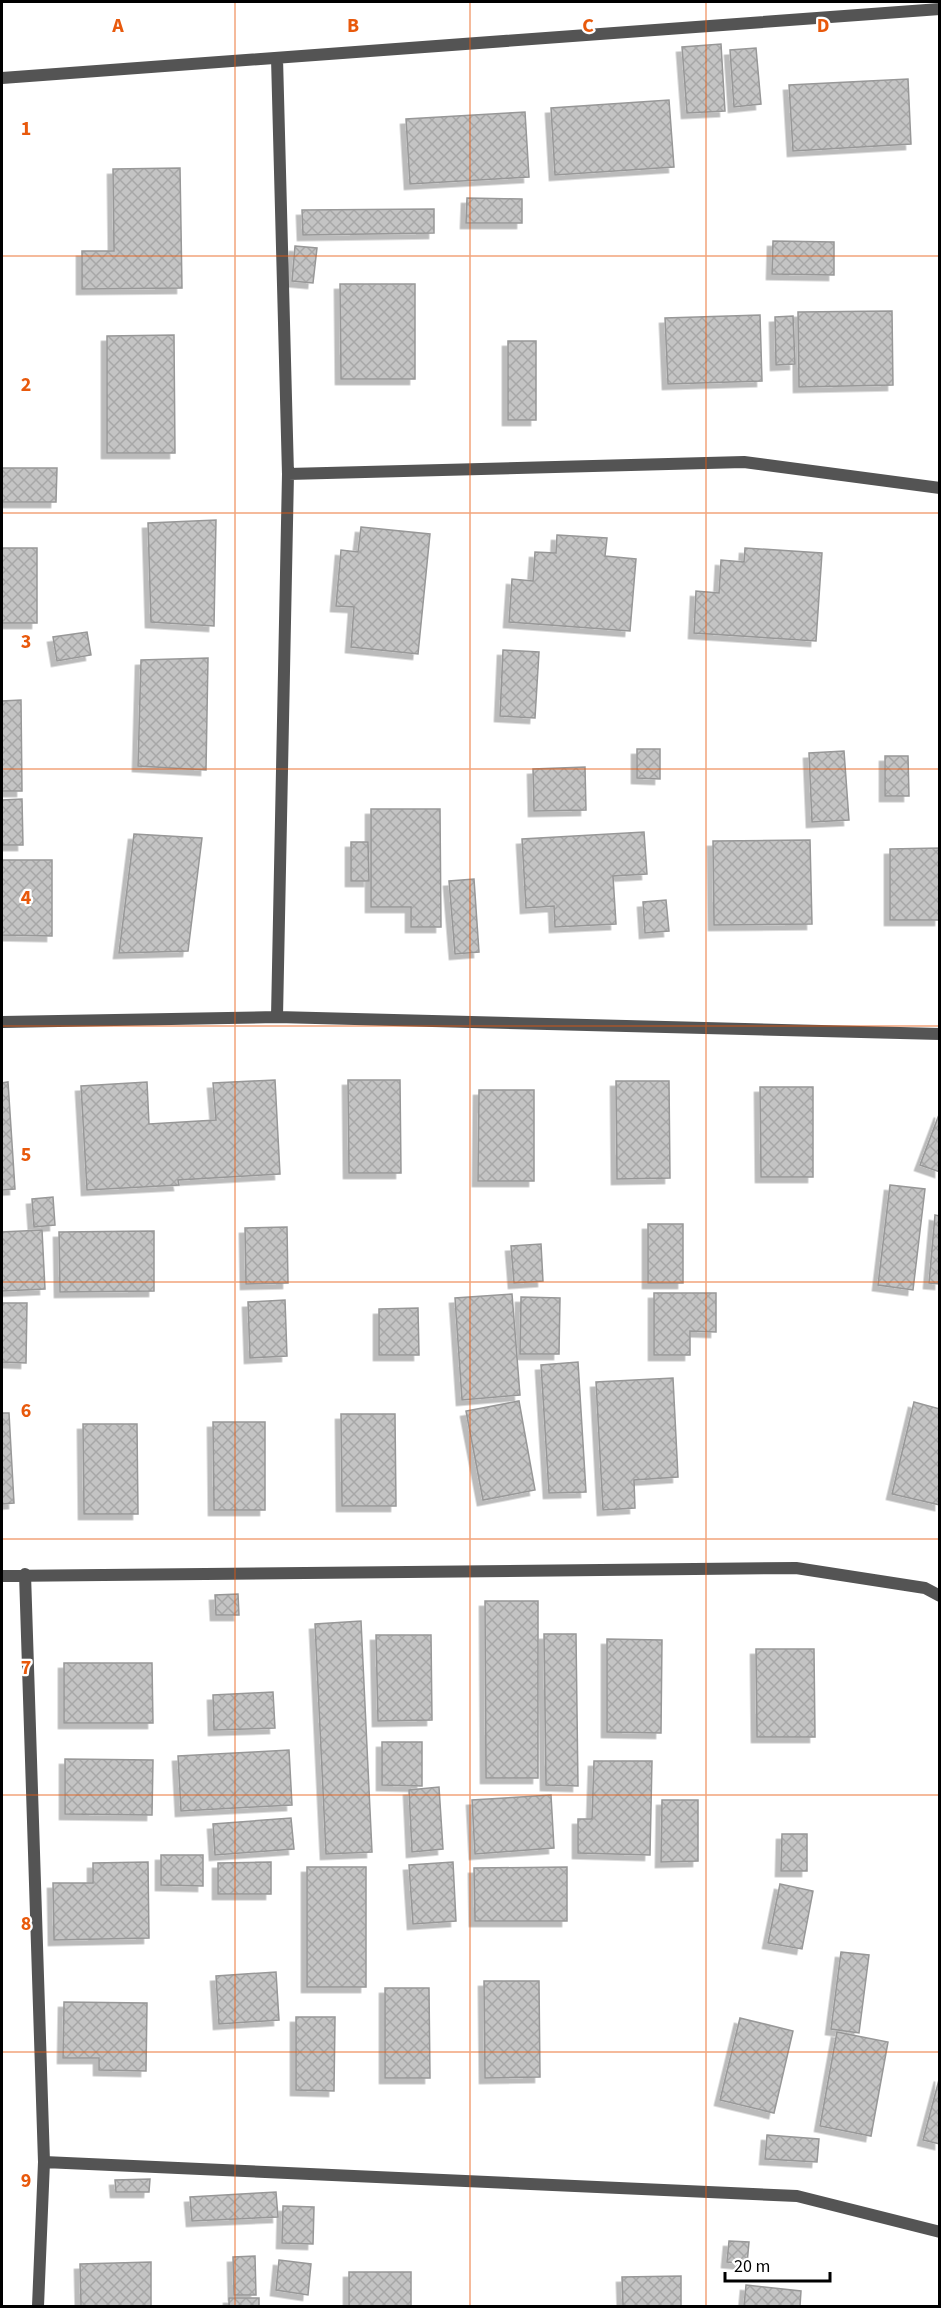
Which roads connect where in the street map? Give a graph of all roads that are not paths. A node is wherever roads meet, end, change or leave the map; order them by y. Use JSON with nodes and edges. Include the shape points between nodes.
{"nodes":[{"id":1,"x":939,"y":9,"type":"edge"},
{"id":2,"x":277,"y":58,"type":"junction"},
{"id":3,"x":2,"y":78,"type":"edge"},
{"id":4,"x":288,"y":474,"type":"junction"},
{"id":5,"x":939,"y":488,"type":"edge"},
{"id":6,"x":277,"y":1017,"type":"junction"},
{"id":7,"x":2,"y":1022,"type":"edge"},
{"id":8,"x":939,"y":1034,"type":"edge"},
{"id":9,"x":25,"y":1574,"type":"junction"},
{"id":10,"x":2,"y":1576,"type":"edge"},
{"id":11,"x":939,"y":1596,"type":"edge"},
{"id":12,"x":45,"y":2162,"type":"junction"},
{"id":13,"x":939,"y":2232,"type":"edge"},
{"id":14,"x":38,"y":2307,"type":"edge"}],
"edges":[{"from":1,"to":2,"type":"street"},
{"from":2,"to":3,"type":"street"},
{"from":2,"to":4,"type":"street"},
{"from":4,"to":5,"type":"street","via":[[744,462]]},
{"from":4,"to":6,"type":"street"},
{"from":6,"to":7,"type":"street"},
{"from":6,"to":8,"type":"street"},
{"from":9,"to":10,"type":"street"},
{"from":9,"to":11,"type":"street","via":[[796,1568],[925,1588]]},
{"from":9,"to":12,"type":"street"},
{"from":12,"to":13,"type":"street","via":[[797,2196]]},
{"from":12,"to":14,"type":"street"}]}
